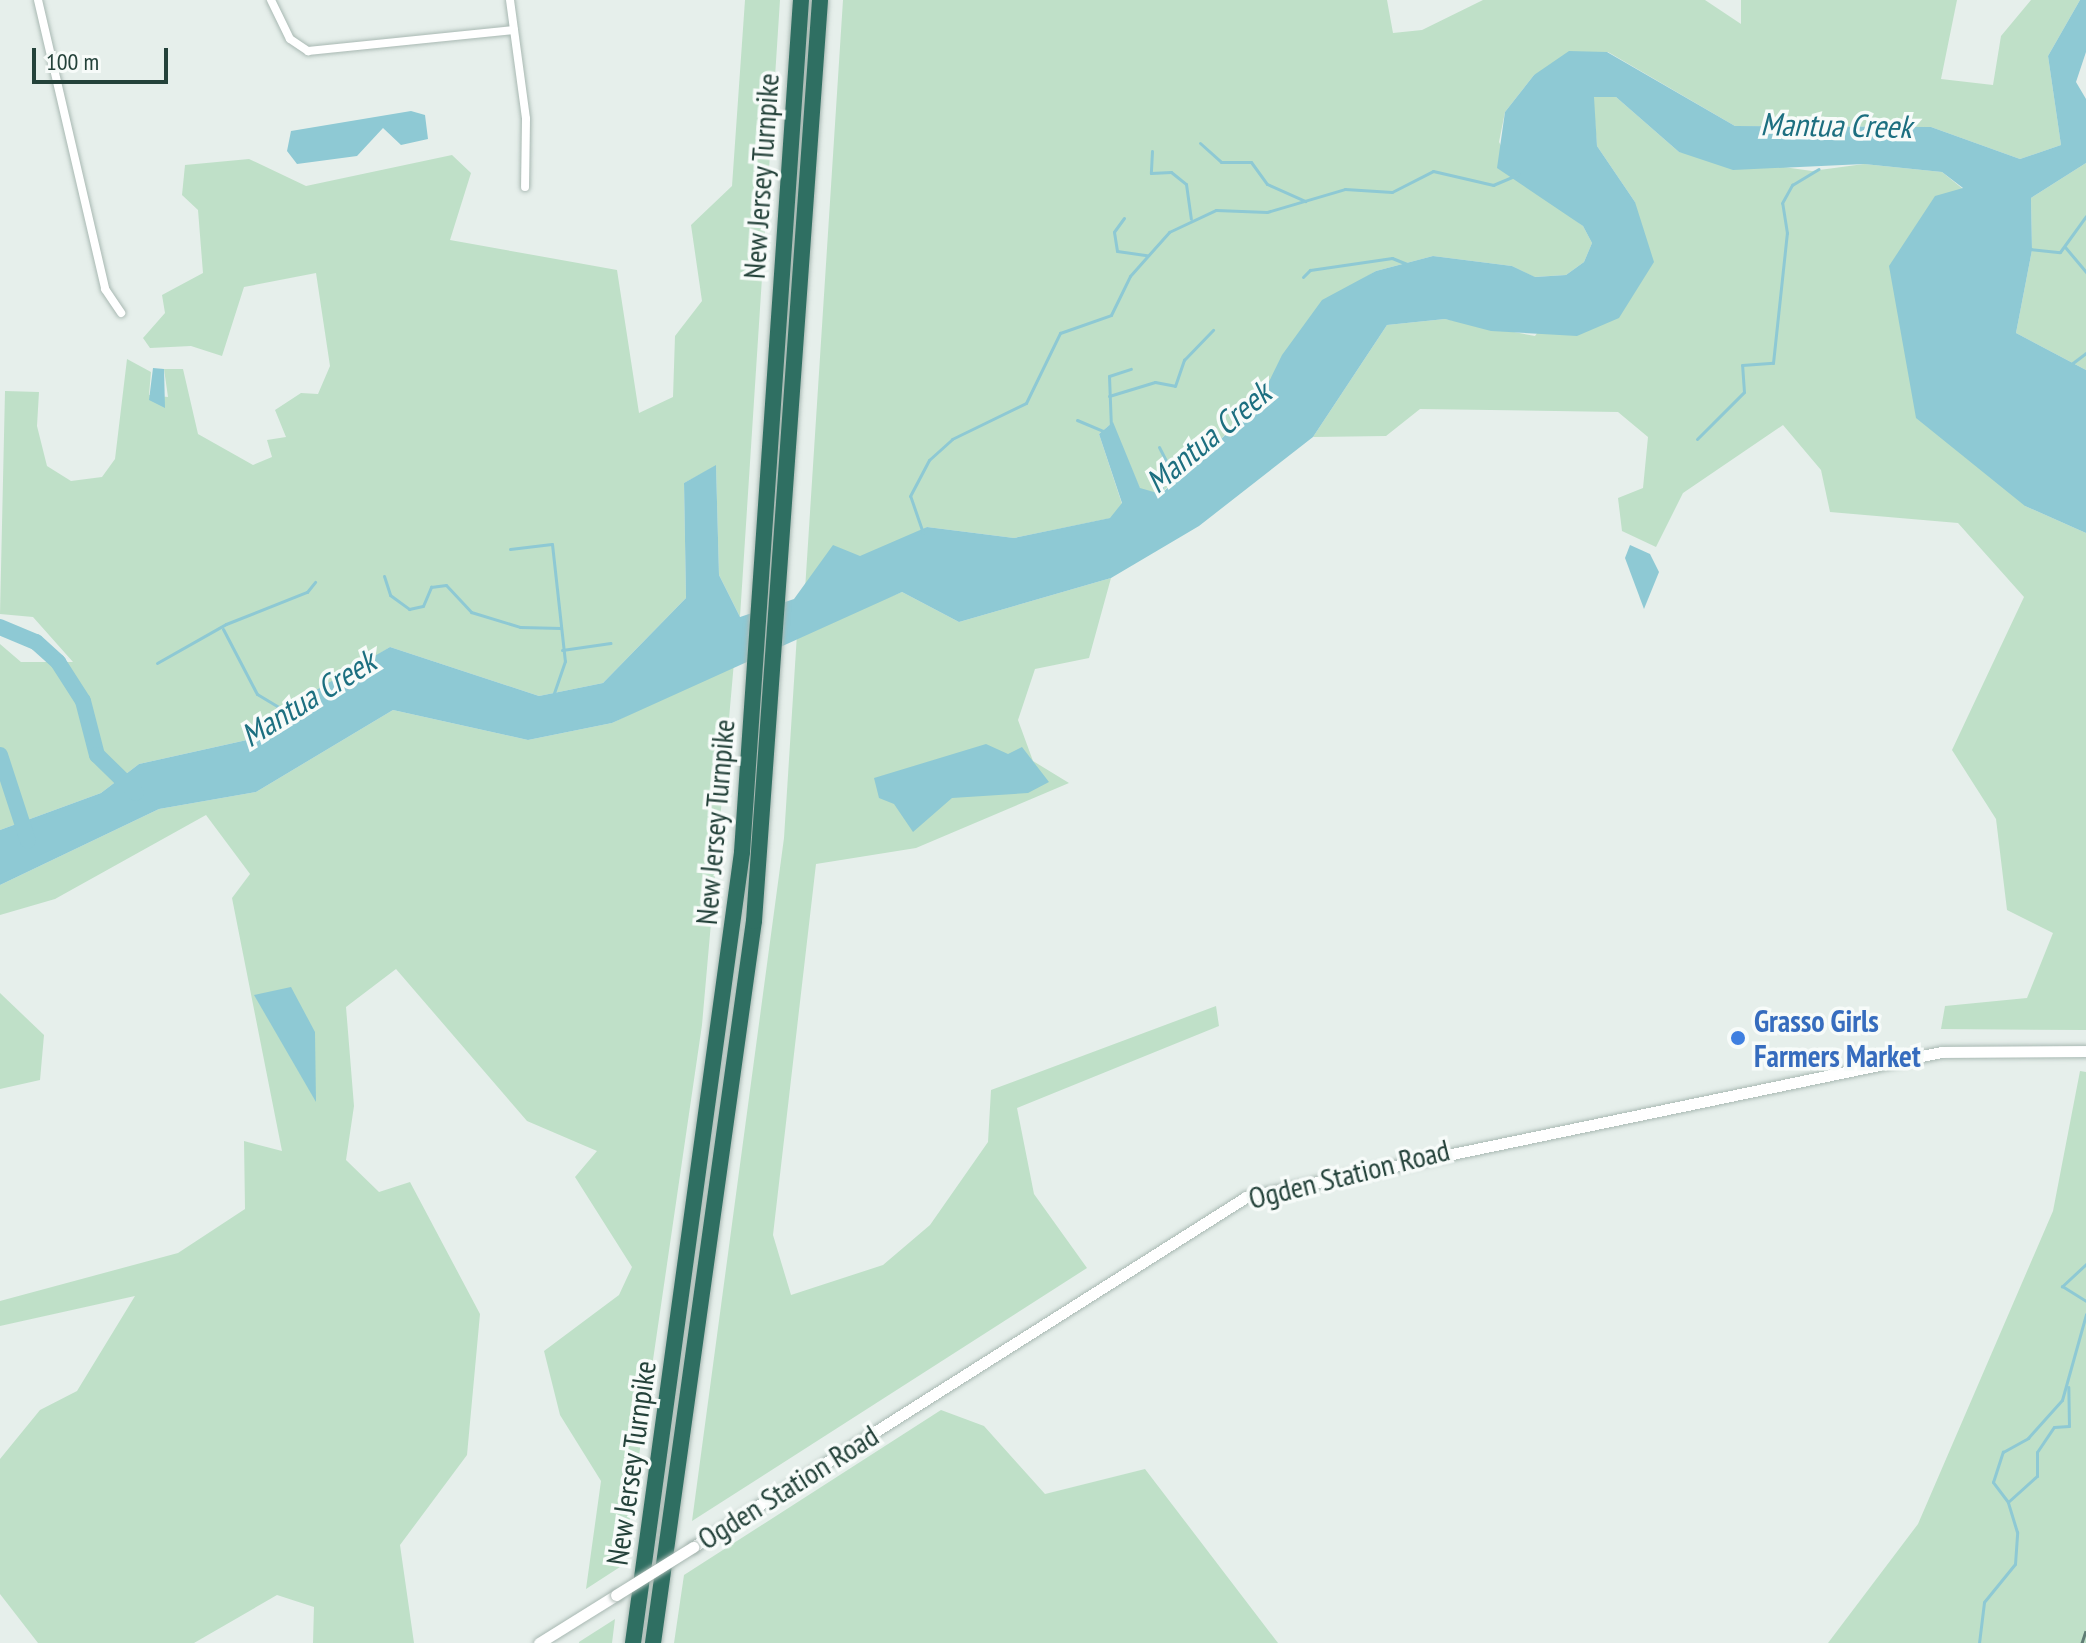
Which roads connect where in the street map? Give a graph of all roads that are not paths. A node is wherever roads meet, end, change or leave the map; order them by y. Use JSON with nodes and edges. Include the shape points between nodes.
{"nodes":[{"id":1,"x":38,"y":0,"type":"edge"},
{"id":2,"x":271,"y":0,"type":"edge"},
{"id":3,"x":510,"y":0,"type":"edge"},
{"id":4,"x":801,"y":0,"type":"edge"},
{"id":5,"x":820,"y":0,"type":"edge"},
{"id":6,"x":514,"y":30,"type":"junction"},
{"id":7,"x":525,"y":187,"type":"dead end"},
{"id":8,"x":121,"y":313,"type":"dead end"},
{"id":9,"x":2086,"y":1051,"type":"edge"},
{"id":10,"x":539,"y":1643,"type":"edge"},
{"id":11,"x":633,"y":1643,"type":"edge"},
{"id":12,"x":653,"y":1643,"type":"edge"}],
"edges":[{"from":1,"to":8,"type":"street","via":[[105,289]]},
{"from":2,"to":6,"type":"street","via":[[290,39],[317,52]]},
{"from":3,"to":6,"type":"street"},
{"from":4,"to":11,"type":"highway","name":"New Jersey Turnpike","via":[[756,671],[730,964]]},
{"from":5,"to":12,"type":"highway","name":"New Jersey Turnpike","via":[[774,666],[744,1000]]},
{"from":6,"to":7,"type":"street","via":[[526,119]]},
{"from":9,"to":10,"type":"street","name":"Ogden Station Road","bridge":true,"via":[[1930,1054],[1246,1197]]}]}
